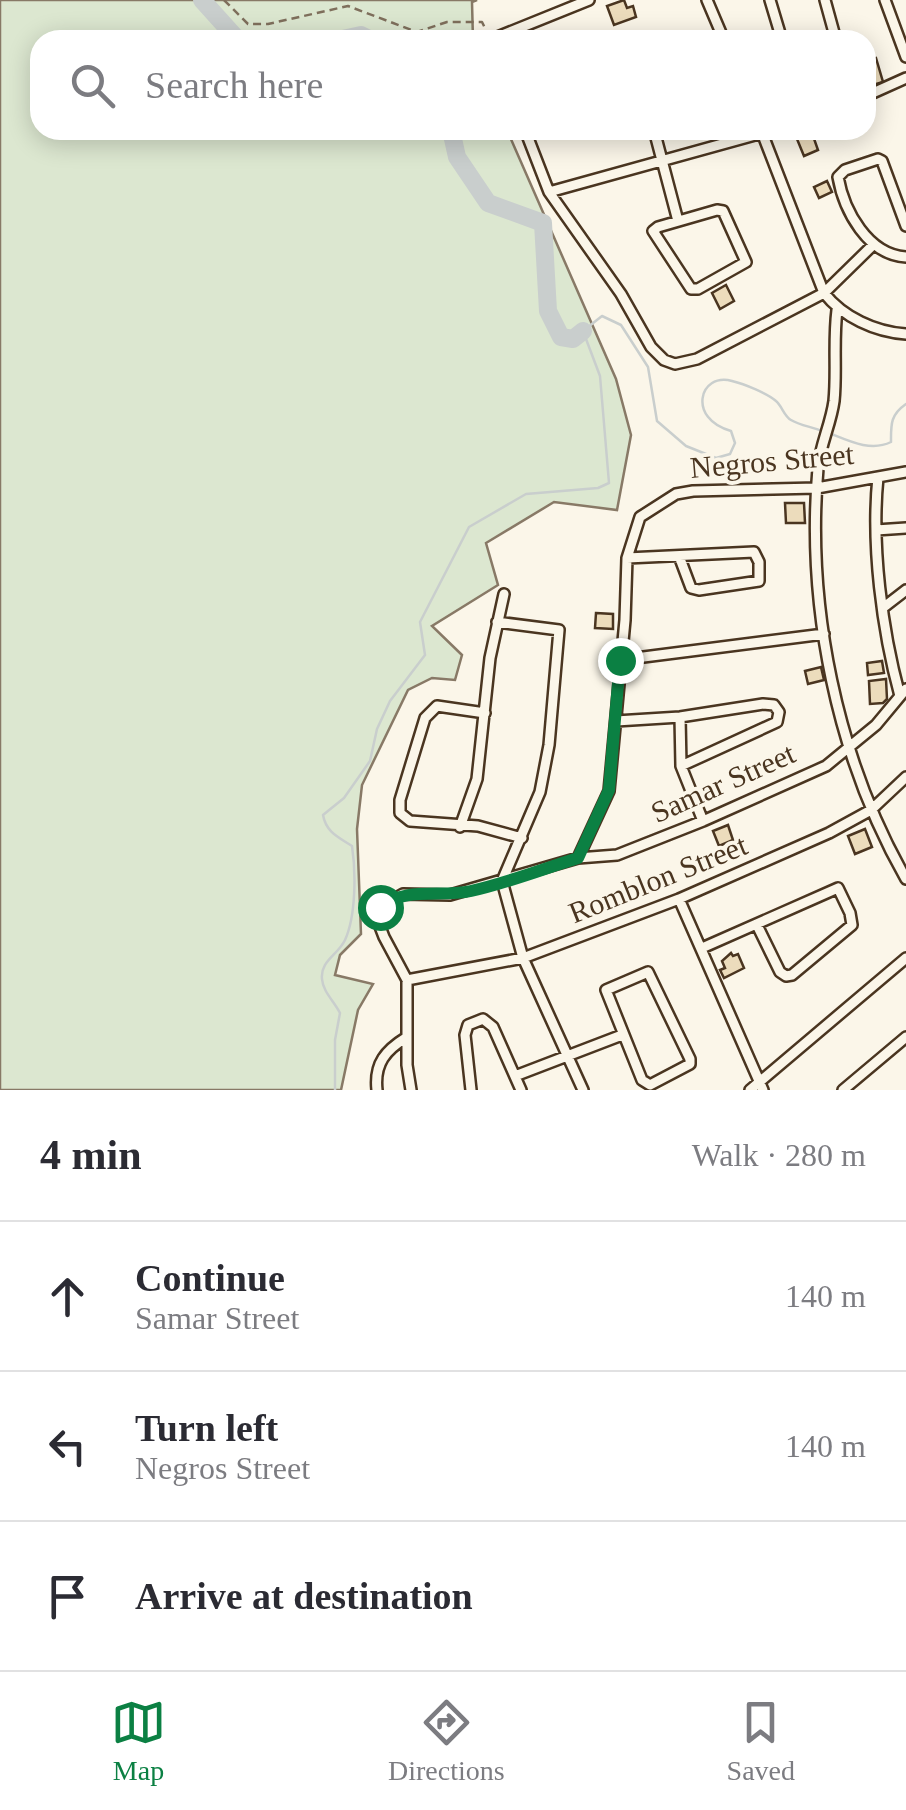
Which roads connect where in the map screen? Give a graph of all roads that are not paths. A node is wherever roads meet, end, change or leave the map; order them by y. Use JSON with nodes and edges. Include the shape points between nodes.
{"nodes":[{"id":1,"x":588,"y":0,"type":"edge"},
{"id":2,"x":707,"y":0,"type":"edge"},
{"id":3,"x":770,"y":0,"type":"edge"},
{"id":4,"x":825,"y":0,"type":"edge"},
{"id":5,"x":885,"y":0,"type":"edge"},
{"id":6,"x":513,"y":30,"type":"edge"},
{"id":7,"x":720,"y":30,"type":"edge"},
{"id":8,"x":779,"y":30,"type":"edge"},
{"id":9,"x":833,"y":30,"type":"edge"},
{"id":10,"x":906,"y":57,"type":"edge"},
{"id":11,"x":906,"y":78,"type":"edge"},
{"id":12,"x":876,"y":92,"type":"edge"},
{"id":13,"x":529,"y":140,"type":"edge"},
{"id":14,"x":656,"y":140,"type":"edge"},
{"id":15,"x":735,"y":140,"type":"edge"},
{"id":16,"x":768,"y":140,"type":"edge"},
{"id":17,"x":661,"y":162,"type":"junction"},
{"id":18,"x":906,"y":184,"type":"edge"},
{"id":19,"x":893,"y":188,"type":"junction"},
{"id":20,"x":549,"y":192,"type":"junction"},
{"id":21,"x":678,"y":220,"type":"junction"},
{"id":22,"x":906,"y":226,"type":"edge"},
{"id":23,"x":873,"y":246,"type":"junction"},
{"id":24,"x":906,"y":257,"type":"edge"},
{"id":25,"x":824,"y":293,"type":"junction"},
{"id":26,"x":836,"y":310,"type":"junction"},
{"id":27,"x":906,"y":334,"type":"edge"},
{"id":28,"x":906,"y":472,"type":"edge"},
{"id":29,"x":878,"y":477,"type":"junction"},
{"id":30,"x":817,"y":488,"type":"junction"},
{"id":31,"x":906,"y":528,"type":"edge"},
{"id":32,"x":876,"y":530,"type":"junction"},
{"id":33,"x":679,"y":556,"type":"junction"},
{"id":34,"x":626,"y":558,"type":"junction"},
{"id":35,"x":906,"y":590,"type":"edge"},
{"id":36,"x":504,"y":594,"type":"dead end"},
{"id":37,"x":884,"y":607,"type":"junction"},
{"id":38,"x":497,"y":622,"type":"junction"},
{"id":39,"x":824,"y":634,"type":"junction"},
{"id":40,"x":620,"y":660,"type":"junction"},
{"id":41,"x":903,"y":693,"type":"edge"},
{"id":42,"x":485,"y":713,"type":"junction"},
{"id":43,"x":680,"y":717,"type":"junction"},
{"id":44,"x":616,"y":721,"type":"junction"},
{"id":45,"x":850,"y":749,"type":"junction"},
{"id":46,"x":682,"y":766,"type":"junction"},
{"id":47,"x":906,"y":777,"type":"edge"},
{"id":48,"x":871,"y":810,"type":"junction"},
{"id":49,"x":703,"y":821,"type":"junction"},
{"id":50,"x":460,"y":827,"type":"junction"},
{"id":51,"x":522,"y":838,"type":"junction"},
{"id":52,"x":578,"y":858,"type":"junction"},
{"id":53,"x":906,"y":879,"type":"edge"},
{"id":54,"x":502,"y":881,"type":"junction"},
{"id":55,"x":679,"y":899,"type":"junction"},
{"id":56,"x":757,"y":925,"type":"junction"},
{"id":57,"x":702,"y":948,"type":"junction"},
{"id":58,"x":523,"y":958,"type":"junction"},
{"id":59,"x":906,"y":958,"type":"edge"},
{"id":60,"x":407,"y":980,"type":"junction"},
{"id":61,"x":622,"y":1035,"type":"junction"},
{"id":62,"x":407,"y":1036,"type":"junction"},
{"id":63,"x":906,"y":1036,"type":"edge"},
{"id":64,"x":568,"y":1056,"type":"junction"},
{"id":65,"x":514,"y":1076,"type":"junction"},
{"id":66,"x":761,"y":1086,"type":"edge"},
{"id":67,"x":377,"y":1090,"type":"edge"},
{"id":68,"x":411,"y":1090,"type":"edge"},
{"id":69,"x":471,"y":1090,"type":"edge"},
{"id":70,"x":520,"y":1090,"type":"edge"},
{"id":71,"x":583,"y":1090,"type":"edge"},
{"id":72,"x":750,"y":1090,"type":"edge"},
{"id":73,"x":843,"y":1090,"type":"edge"}],
"edges":[{"from":1,"to":6,"type":"street"},
{"from":2,"to":7,"type":"street"},
{"from":3,"to":8,"type":"street"},
{"from":4,"to":9,"type":"street"},
{"from":5,"to":10,"type":"street"},
{"from":11,"to":12,"type":"street"},
{"from":13,"to":20,"type":"street"},
{"from":14,"to":17,"type":"street"},
{"from":15,"to":17,"type":"street"},
{"from":16,"to":25,"type":"street"},
{"from":17,"to":20,"type":"street"},
{"from":17,"to":21,"type":"street"},
{"from":18,"to":19,"type":"street"},
{"from":19,"to":22,"type":"street"},
{"from":19,"to":23,"type":"street","via":[[878,158],[838,177]]},
{"from":20,"to":25,"type":"street","via":[[664,360],[698,359]]},
{"from":21,"to":21,"type":"street","via":[[723,210],[746,262],[691,289],[653,231]]},
{"from":23,"to":24,"type":"street"},
{"from":23,"to":25,"type":"street"},
{"from":25,"to":26,"type":"street"},
{"from":26,"to":27,"type":"street"},
{"from":26,"to":30,"type":"street","via":[[831,417]]},
{"from":28,"to":29,"type":"street","name":"Negros Street"},
{"from":29,"to":30,"type":"street","name":"Negros Street"},
{"from":29,"to":32,"type":"street"},
{"from":30,"to":34,"type":"street","name":"Negros Street","via":[[676,494],[640,516]]},
{"from":30,"to":39,"type":"street"},
{"from":31,"to":32,"type":"street"},
{"from":32,"to":37,"type":"street"},
{"from":33,"to":33,"type":"street","via":[[754,552],[758,581],[691,588]]},
{"from":33,"to":34,"type":"street"},
{"from":34,"to":40,"type":"street","name":"Negros Street"},
{"from":35,"to":37,"type":"street"},
{"from":36,"to":38,"type":"street"},
{"from":37,"to":41,"type":"street","via":[[890,660]]},
{"from":38,"to":42,"type":"street"},
{"from":38,"to":51,"type":"street","via":[[559,630],[550,745]]},
{"from":39,"to":40,"type":"street"},
{"from":39,"to":45,"type":"street"},
{"from":40,"to":44,"type":"street","name":"Negros Street"},
{"from":41,"to":45,"type":"street","name":"Samar Street"},
{"from":42,"to":50,"type":"street","via":[[477,779]]},
{"from":42,"to":50,"type":"street","via":[[437,706],[424,718],[400,800],[400,813],[410,821]]},
{"from":43,"to":44,"type":"street"},
{"from":43,"to":46,"type":"street"},
{"from":43,"to":46,"type":"street","via":[[763,704],[778,712],[777,722]]},
{"from":44,"to":52,"type":"street","name":"Negros Street","via":[[609,790]]},
{"from":45,"to":48,"type":"street"},
{"from":45,"to":49,"type":"street","name":"Samar Street"},
{"from":46,"to":49,"type":"street"},
{"from":47,"to":48,"type":"street","name":"Romblon Street"},
{"from":48,"to":53,"type":"street"},
{"from":48,"to":55,"type":"street","name":"Romblon Street"},
{"from":49,"to":52,"type":"street","name":"Samar Street","via":[[617,855]]},
{"from":50,"to":51,"type":"street"},
{"from":51,"to":54,"type":"street"},
{"from":52,"to":54,"type":"street","name":"Samar Street"},
{"from":54,"to":58,"type":"street"},
{"from":54,"to":60,"type":"street","name":"Samar Street","via":[[450,895],[403,894],[380,907],[379,924]]},
{"from":55,"to":57,"type":"street"},
{"from":55,"to":58,"type":"street","name":"Romblon Street"},
{"from":56,"to":56,"type":"street","via":[[838,888],[852,924],[786,976]]},
{"from":56,"to":57,"type":"street"},
{"from":57,"to":66,"type":"street"},
{"from":58,"to":60,"type":"street","name":"Romblon Street"},
{"from":58,"to":64,"type":"street"},
{"from":59,"to":66,"type":"street"},
{"from":60,"to":62,"type":"street"},
{"from":61,"to":61,"type":"street","via":[[646,1085],[690,1064],[648,972],[606,990]]},
{"from":61,"to":64,"type":"street"},
{"from":62,"to":67,"type":"street","via":[[379,1063]]},
{"from":62,"to":68,"type":"street"},
{"from":63,"to":73,"type":"street"},
{"from":64,"to":65,"type":"street"},
{"from":64,"to":71,"type":"street"},
{"from":65,"to":69,"type":"street","via":[[483,1019],[468,1025],[465,1035]]},
{"from":65,"to":70,"type":"street"},
{"from":66,"to":72,"type":"street"}]}
